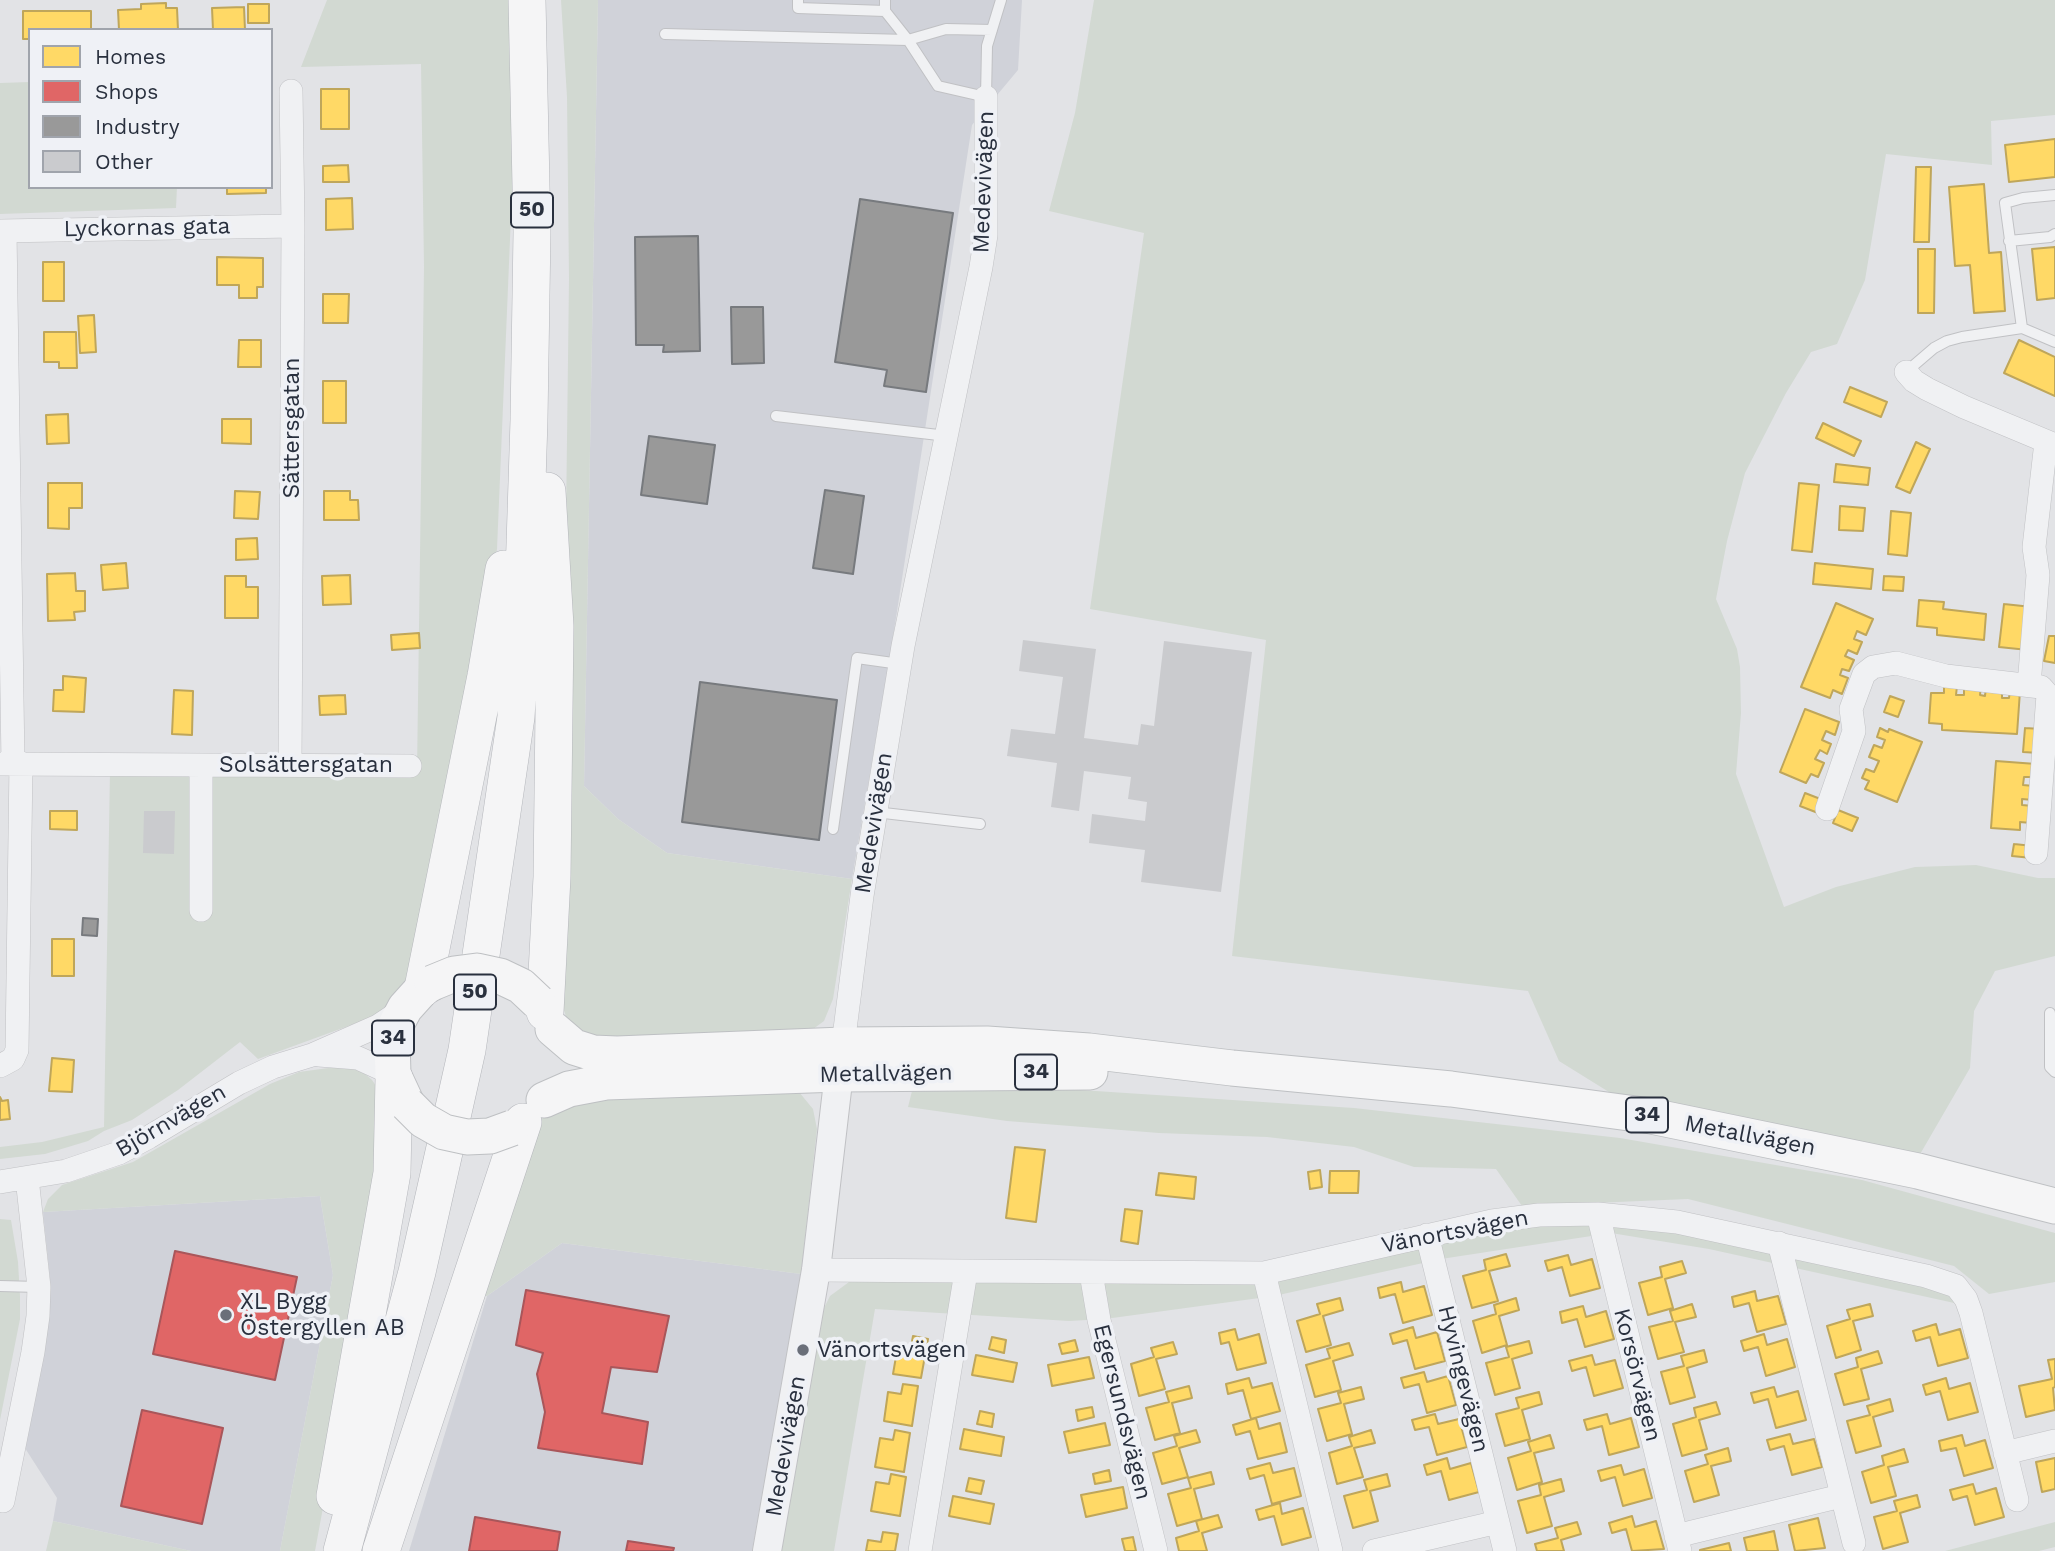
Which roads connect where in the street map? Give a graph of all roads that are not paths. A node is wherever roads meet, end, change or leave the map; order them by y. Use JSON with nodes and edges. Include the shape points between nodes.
{"nodes":[{"id":1,"x":527,"y":0,"type":"edge"},
{"id":2,"x":540,"y":0,"type":"edge"},
{"id":3,"x":798,"y":0,"type":"edge"},
{"id":4,"x":1001,"y":0,"type":"edge"},
{"id":5,"x":885,"y":5,"type":"edge"},
{"id":6,"x":992,"y":30,"type":"junction"},
{"id":7,"x":665,"y":34,"type":"dead end"},
{"id":8,"x":908,"y":40,"type":"junction"},
{"id":9,"x":291,"y":91,"type":"dead end"},
{"id":10,"x":986,"y":97,"type":"junction"},
{"id":11,"x":2055,"y":195,"type":"edge"},
{"id":12,"x":293,"y":226,"type":"junction"},
{"id":13,"x":2,"y":230,"type":"edge"},
{"id":14,"x":2055,"y":234,"type":"edge"},
{"id":15,"x":2009,"y":241,"type":"junction"},
{"id":16,"x":2022,"y":328,"type":"junction"},
{"id":17,"x":2055,"y":342,"type":"edge"},
{"id":18,"x":1906,"y":372,"type":"joint"},
{"id":19,"x":776,"y":416,"type":"dead end"},
{"id":20,"x":535,"y":421,"type":"junction"},
{"id":21,"x":947,"y":436,"type":"junction"},
{"id":22,"x":2051,"y":443,"type":"edge"},
{"id":23,"x":5,"y":539,"type":"edge"},
{"id":24,"x":900,"y":664,"type":"junction"},
{"id":25,"x":2029,"y":685,"type":"junction"},
{"id":26,"x":11,"y":763,"type":"edge"},
{"id":27,"x":201,"y":765,"type":"junction"},
{"id":28,"x":290,"y":765,"type":"junction"},
{"id":29,"x":410,"y":766,"type":"dead end"},
{"id":30,"x":1827,"y":809,"type":"dead end"},
{"id":31,"x":875,"y":811,"type":"junction"},
{"id":32,"x":980,"y":824,"type":"dead end"},
{"id":33,"x":833,"y":829,"type":"dead end"},
{"id":34,"x":2036,"y":853,"type":"dead end"},
{"id":35,"x":201,"y":910,"type":"dead end"},
{"id":36,"x":420,"y":993,"type":"junction"},
{"id":37,"x":2050,"y":1013,"type":"dead end"},
{"id":38,"x":546,"y":1014,"type":"junction"},
{"id":39,"x":312,"y":1055,"type":"junction"},
{"id":40,"x":841,"y":1060,"type":"junction"},
{"id":41,"x":0,"y":1066,"type":"edge"},
{"id":42,"x":2055,"y":1072,"type":"edge"},
{"id":43,"x":398,"y":1085,"type":"junction"},
{"id":44,"x":526,"y":1116,"type":"junction"},
{"id":45,"x":27,"y":1178,"type":"junction"},
{"id":46,"x":0,"y":1182,"type":"edge"},
{"id":47,"x":2055,"y":1206,"type":"edge"},
{"id":48,"x":1598,"y":1214,"type":"junction"},
{"id":49,"x":1427,"y":1235,"type":"junction"},
{"id":50,"x":1779,"y":1243,"type":"junction"},
{"id":51,"x":816,"y":1270,"type":"junction"},
{"id":52,"x":966,"y":1272,"type":"junction"},
{"id":53,"x":1091,"y":1273,"type":"junction"},
{"id":54,"x":1264,"y":1273,"type":"junction"},
{"id":55,"x":0,"y":1286,"type":"edge"},
{"id":56,"x":39,"y":1287,"type":"junction"},
{"id":57,"x":2055,"y":1441,"type":"edge"},
{"id":58,"x":2005,"y":1453,"type":"junction"},
{"id":59,"x":1841,"y":1496,"type":"junction"},
{"id":60,"x":2017,"y":1500,"type":"dead end"},
{"id":61,"x":3,"y":1501,"type":"dead end"},
{"id":62,"x":1498,"y":1522,"type":"junction"},
{"id":63,"x":1854,"y":1543,"type":"dead end"},
{"id":64,"x":1678,"y":1544,"type":"edge"},
{"id":65,"x":325,"y":1551,"type":"edge"},
{"id":66,"x":342,"y":1551,"type":"edge"},
{"id":67,"x":362,"y":1551,"type":"edge"},
{"id":68,"x":381,"y":1551,"type":"edge"},
{"id":69,"x":767,"y":1551,"type":"edge"},
{"id":70,"x":920,"y":1551,"type":"edge"},
{"id":71,"x":1156,"y":1551,"type":"edge"},
{"id":72,"x":1331,"y":1551,"type":"edge"},
{"id":73,"x":1374,"y":1551,"type":"edge"},
{"id":74,"x":1505,"y":1551,"type":"edge"}],
"edges":[{"from":1,"to":20,"type":"highway","number":"50"},
{"from":2,"to":20,"type":"highway","number":"50","via":[[545,234]]},
{"from":3,"to":5,"type":"lane","via":[[798,8]]},
{"from":4,"to":6,"type":"lane"},
{"from":5,"to":8,"type":"lane"},
{"from":6,"to":8,"type":"lane","via":[[946,29]]},
{"from":6,"to":10,"type":"lane","via":[[987,46]]},
{"from":7,"to":8,"type":"lane"},
{"from":8,"to":10,"type":"lane","via":[[938,86]]},
{"from":9,"to":12,"type":"street","name":"Sättersgatan"},
{"from":10,"to":21,"type":"street","name":"Medevivägen","via":[[986,235]]},
{"from":11,"to":15,"type":"lane","via":[[2005,203]]},
{"from":12,"to":13,"type":"street","name":"Lyckornas gata"},
{"from":12,"to":28,"type":"street","name":"Sättersgatan"},
{"from":13,"to":23,"type":"street"},
{"from":14,"to":15,"type":"lane"},
{"from":15,"to":16,"type":"lane"},
{"from":16,"to":17,"type":"lane"},
{"from":16,"to":18,"type":"lane","via":[[1947,341]]},
{"from":18,"to":22,"type":"street","via":[[1927,389]]},
{"from":19,"to":21,"type":"lane"},
{"from":20,"to":36,"type":"highway"},
{"from":20,"to":38,"type":"highway","via":[[555,626]]},
{"from":20,"to":66,"type":"highway","number":"50","via":[[516,718],[467,1050],[417,1272]]},
{"from":20,"to":67,"type":"highway","number":"50","via":[[528,719],[508,879],[481,1052]]},
{"from":21,"to":24,"type":"street","name":"Medevivägen"},
{"from":22,"to":25,"type":"street","via":[[2034,547],[2038,575]]},
{"from":23,"to":26,"type":"street"},
{"from":24,"to":31,"type":"street","name":"Medevivägen"},
{"from":24,"to":33,"type":"lane","via":[[857,658]]},
{"from":25,"to":30,"type":"street","via":[[1946,676],[1896,663],[1873,667],[1864,674],[1851,709],[1854,731]]},
{"from":25,"to":34,"type":"street","via":[[2041,687],[2048,695]]},
{"from":26,"to":27,"type":"street","name":"Solsättersgatan"},
{"from":26,"to":41,"type":"street","via":[[17,1051]]},
{"from":27,"to":28,"type":"street","name":"Solsättersgatan"},
{"from":27,"to":35,"type":"street","name":"Solsättersgatan"},
{"from":28,"to":29,"type":"street","name":"Solsättersgatan"},
{"from":31,"to":32,"type":"lane"},
{"from":31,"to":40,"type":"street","name":"Medevivägen"},
{"from":36,"to":38,"type":"main road","number":"34","bridge":true,"via":[[453,974],[477,971],[521,986]]},
{"from":36,"to":39,"type":"street","name":"Björnvägen","via":[[378,1026]]},
{"from":36,"to":43,"type":"main road","number":"34","via":[[392,1040]]},
{"from":37,"to":42,"type":"lane","via":[[2050,1067]]},
{"from":38,"to":40,"type":"main road","name":"Metallvägen","number":"34","via":[[573,1047],[593,1053]]},
{"from":38,"to":44,"type":"main road","via":[[557,1047],[556,1065],[552,1083]]},
{"from":39,"to":43,"type":"street","name":"Björnvägen","via":[[358,1058]]},
{"from":39,"to":45,"type":"street","name":"Björnvägen","via":[[239,1083],[119,1153]]},
{"from":40,"to":44,"type":"main road","name":"Metallvägen","number":"34","via":[[606,1082],[569,1089]]},
{"from":40,"to":47,"type":"main road","name":"Metallvägen","number":"34","via":[[987,1044],[1451,1089],[1651,1116],[1918,1171]]},
{"from":40,"to":51,"type":"street","name":"Medevivägen"},
{"from":43,"to":44,"type":"main road","number":"34","bridge":true,"via":[[424,1120],[444,1132],[490,1136]]},
{"from":43,"to":65,"type":"highway","via":[[391,1174]]},
{"from":44,"to":68,"type":"highway"},
{"from":45,"to":46,"type":"street","name":"Björnvägen"},
{"from":45,"to":56,"type":"street"},
{"from":48,"to":49,"type":"street","name":"Vänortsvägen","via":[[1493,1221]]},
{"from":48,"to":50,"type":"street","name":"Vänortsvägen","via":[[1677,1222]]},
{"from":48,"to":64,"type":"street","name":"Korsörvägen"},
{"from":49,"to":54,"type":"street","name":"Vänortsvägen"},
{"from":49,"to":62,"type":"street","name":"Hyvingevägen"},
{"from":50,"to":58,"type":"street","name":"Vänortsvägen","via":[[1956,1286],[1971,1313]]},
{"from":50,"to":59,"type":"street"},
{"from":51,"to":52,"type":"street","name":"Vänortsvägen"},
{"from":51,"to":69,"type":"street","name":"Medevivägen"},
{"from":52,"to":53,"type":"street","name":"Vänortsvägen"},
{"from":52,"to":70,"type":"street"},
{"from":53,"to":54,"type":"street","name":"Vänortsvägen"},
{"from":53,"to":71,"type":"street","name":"Egersundsvägen"},
{"from":54,"to":72,"type":"street"},
{"from":55,"to":56,"type":"lane"},
{"from":56,"to":61,"type":"street","via":[[33,1352]]},
{"from":57,"to":58,"type":"street"},
{"from":58,"to":60,"type":"street","name":"Vänortsvägen"},
{"from":59,"to":63,"type":"street"},
{"from":59,"to":64,"type":"street","name":"Korsörvägen"},
{"from":62,"to":73,"type":"street"},
{"from":62,"to":74,"type":"street","name":"Hyvingevägen"}]}
